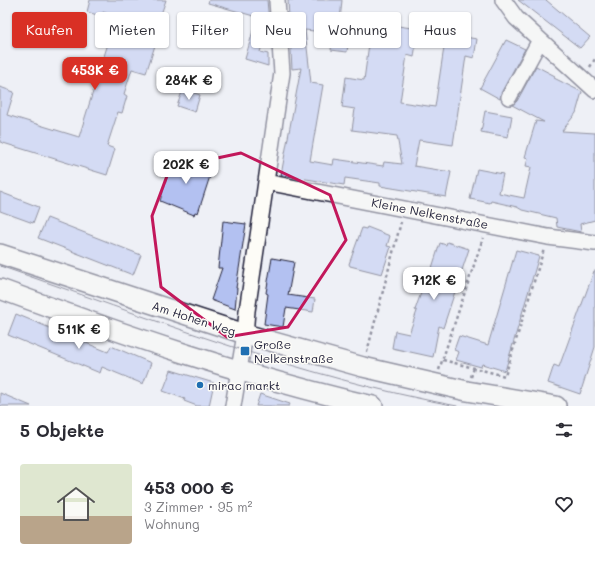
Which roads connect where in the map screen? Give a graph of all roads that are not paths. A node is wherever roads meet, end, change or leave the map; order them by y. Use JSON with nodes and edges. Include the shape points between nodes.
{"nodes":[{"id":1,"x":277,"y":0,"type":"edge"},
{"id":2,"x":503,"y":0,"type":"edge"},
{"id":3,"x":540,"y":40,"type":"junction"},
{"id":4,"x":595,"y":90,"type":"edge"},
{"id":5,"x":510,"y":97,"type":"dead end"},
{"id":6,"x":266,"y":182,"type":"junction"},
{"id":7,"x":595,"y":243,"type":"edge"},
{"id":8,"x":0,"y":254,"type":"edge"},
{"id":9,"x":1,"y":292,"type":"edge"},
{"id":10,"x":245,"y":334,"type":"junction"},
{"id":11,"x":239,"y":370,"type":"junction"},
{"id":12,"x":233,"y":406,"type":"edge"},
{"id":13,"x":373,"y":406,"type":"edge"},
{"id":14,"x":556,"y":406,"type":"edge"}],
"edges":[{"from":1,"to":6,"type":"street","via":[[282,73]]},
{"from":2,"to":3,"type":"street","via":[[516,18]]},
{"from":3,"to":4,"type":"street"},
{"from":3,"to":5,"type":"street"},
{"from":6,"to":7,"type":"street","name":"Kleine Nelkenstraße","via":[[548,237]]},
{"from":6,"to":10,"type":"street"},
{"from":8,"to":10,"type":"main road","name":"Am Hohen Weg"},
{"from":9,"to":11,"type":"main road"},
{"from":10,"to":11,"type":"street"},
{"from":10,"to":14,"type":"main road","name":"Am Hohen Weg","via":[[434,384]]},
{"from":11,"to":12,"type":"street"},
{"from":11,"to":13,"type":"main road"}]}
